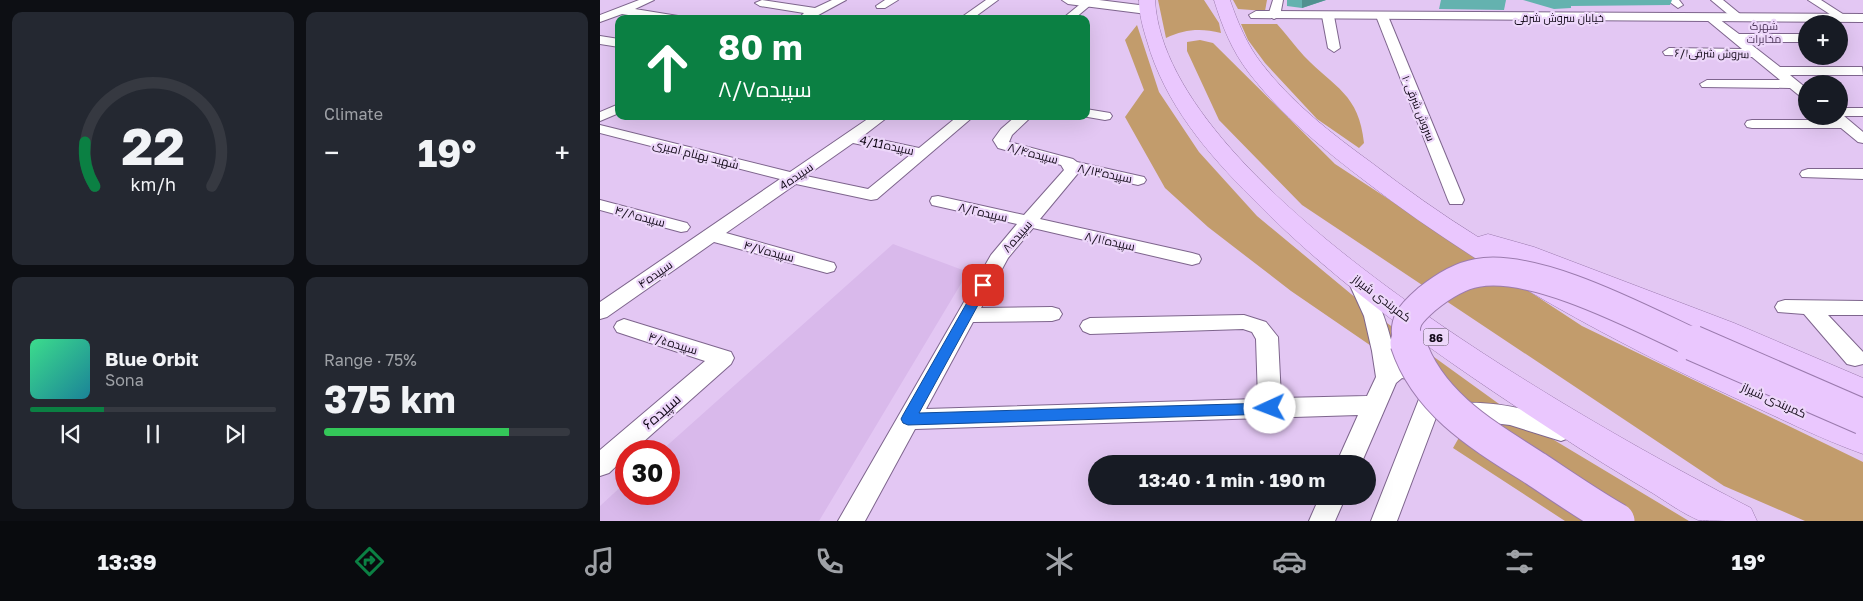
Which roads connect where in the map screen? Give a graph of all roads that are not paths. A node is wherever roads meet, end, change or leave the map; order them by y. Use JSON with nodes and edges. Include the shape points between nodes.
{"nodes":[{"id":1,"x":644,"y":0,"type":"edge"},
{"id":2,"x":841,"y":0,"type":"edge"},
{"id":3,"x":893,"y":0,"type":"edge"},
{"id":4,"x":994,"y":0,"type":"edge"},
{"id":5,"x":1068,"y":0,"type":"edge"},
{"id":6,"x":1222,"y":0,"type":"edge"},
{"id":7,"x":1278,"y":0,"type":"edge"},
{"id":8,"x":1707,"y":0,"type":"edge"},
{"id":9,"x":1715,"y":0,"type":"edge"},
{"id":10,"x":1813,"y":0,"type":"edge"},
{"id":11,"x":760,"y":3,"type":"dead end"},
{"id":12,"x":1088,"y":3,"type":"junction"},
{"id":13,"x":1147,"y":5,"type":"edge"},
{"id":14,"x":881,"y":6,"type":"dead end"},
{"id":15,"x":1583,"y":6,"type":"dead end"},
{"id":16,"x":622,"y":11,"type":"junction"},
{"id":17,"x":816,"y":12,"type":"junction"},
{"id":18,"x":650,"y":15,"type":"edge"},
{"id":19,"x":810,"y":15,"type":"edge"},
{"id":20,"x":970,"y":15,"type":"edge"},
{"id":21,"x":1072,"y":15,"type":"edge"},
{"id":22,"x":1256,"y":15,"type":"dead end"},
{"id":23,"x":1838,"y":15,"type":"edge"},
{"id":24,"x":1274,"y":16,"type":"junction"},
{"id":25,"x":1328,"y":16,"type":"junction"},
{"id":26,"x":1382,"y":16,"type":"junction"},
{"id":27,"x":1595,"y":17,"type":"junction"},
{"id":28,"x":1711,"y":18,"type":"junction"},
{"id":29,"x":1740,"y":18,"type":"junction"},
{"id":30,"x":1798,"y":18,"type":"edge"},
{"id":31,"x":1848,"y":18,"type":"edge"},
{"id":32,"x":1863,"y":18,"type":"edge"},
{"id":33,"x":600,"y":20,"type":"edge"},
{"id":34,"x":1736,"y":38,"type":"junction"},
{"id":35,"x":1798,"y":38,"type":"edge"},
{"id":36,"x":600,"y":40,"type":"edge"},
{"id":37,"x":615,"y":42,"type":"edge"},
{"id":38,"x":1334,"y":48,"type":"dead end"},
{"id":39,"x":1669,"y":52,"type":"dead end"},
{"id":40,"x":1755,"y":53,"type":"junction"},
{"id":41,"x":1778,"y":71,"type":"junction"},
{"id":42,"x":1862,"y":71,"type":"edge"},
{"id":43,"x":1707,"y":84,"type":"dead end"},
{"id":44,"x":1794,"y":84,"type":"junction"},
{"id":45,"x":1798,"y":87,"type":"edge"},
{"id":46,"x":615,"y":110,"type":"edge"},
{"id":47,"x":1863,"y":112,"type":"edge"},
{"id":48,"x":1090,"y":114,"type":"edge"},
{"id":49,"x":1104,"y":116,"type":"dead end"},
{"id":50,"x":1848,"y":116,"type":"edge"},
{"id":51,"x":600,"y":118,"type":"edge"},
{"id":52,"x":876,"y":120,"type":"edge"},
{"id":53,"x":962,"y":120,"type":"edge"},
{"id":54,"x":1020,"y":120,"type":"edge"},
{"id":55,"x":1798,"y":121,"type":"edge"},
{"id":56,"x":1752,"y":124,"type":"dead end"},
{"id":57,"x":1847,"y":125,"type":"edge"},
{"id":58,"x":600,"y":129,"type":"edge"},
{"id":59,"x":851,"y":138,"type":"junction"},
{"id":60,"x":1863,"y":139,"type":"edge"},
{"id":61,"x":923,"y":153,"type":"junction"},
{"id":62,"x":1072,"y":166,"type":"junction"},
{"id":63,"x":1808,"y":174,"type":"dead end"},
{"id":64,"x":1863,"y":174,"type":"edge"},
{"id":65,"x":793,"y":178,"type":"junction"},
{"id":66,"x":1138,"y":180,"type":"dead end"},
{"id":67,"x":1456,"y":200,"type":"dead end"},
{"id":68,"x":938,"y":201,"type":"dead end"},
{"id":69,"x":600,"y":205,"type":"edge"},
{"id":70,"x":1028,"y":223,"type":"junction"},
{"id":71,"x":681,"y":227,"type":"dead end"},
{"id":72,"x":1451,"y":231,"type":"junction"},
{"id":73,"x":711,"y":235,"type":"junction"},
{"id":74,"x":1192,"y":259,"type":"dead end"},
{"id":75,"x":827,"y":267,"type":"dead end"},
{"id":76,"x":1356,"y":278,"type":"junction"},
{"id":77,"x":605,"y":304,"type":"edge"},
{"id":78,"x":1785,"y":307,"type":"dead end"},
{"id":79,"x":1809,"y":307,"type":"junction"},
{"id":80,"x":1863,"y":308,"type":"edge"},
{"id":81,"x":1052,"y":314,"type":"dead end"},
{"id":82,"x":966,"y":315,"type":"junction"},
{"id":83,"x":1090,"y":326,"type":"dead end"},
{"id":84,"x":624,"y":327,"type":"dead end"},
{"id":85,"x":723,"y":358,"type":"joint"},
{"id":86,"x":1855,"y":358,"type":"dead end"},
{"id":87,"x":1388,"y":377,"type":"junction"},
{"id":88,"x":1863,"y":392,"type":"edge"},
{"id":89,"x":1374,"y":405,"type":"junction"},
{"id":90,"x":1270,"y":408,"type":"junction"},
{"id":91,"x":1863,"y":417,"type":"edge"},
{"id":92,"x":1424,"y":418,"type":"junction"},
{"id":93,"x":908,"y":419,"type":"junction"},
{"id":94,"x":1863,"y":439,"type":"edge"},
{"id":95,"x":1352,"y":455,"type":"edge"},
{"id":96,"x":1626,"y":457,"type":"junction"},
{"id":97,"x":600,"y":465,"type":"edge"},
{"id":98,"x":1329,"y":505,"type":"edge"},
{"id":99,"x":851,"y":521,"type":"edge"},
{"id":100,"x":1322,"y":521,"type":"edge"},
{"id":101,"x":1384,"y":521,"type":"edge"},
{"id":102,"x":1617,"y":521,"type":"edge"},
{"id":103,"x":1738,"y":521,"type":"edge"}],
"edges":[{"from":1,"to":16,"type":"street"},
{"from":2,"to":17,"type":"street"},
{"from":3,"to":14,"type":"street"},
{"from":4,"to":20,"type":"street"},
{"from":5,"to":12,"type":"street"},
{"from":6,"to":72,"type":"highway","name":"کمربندی شیراز","via":[[1236,39],[1263,80],[1308,124],[1369,174]]},
{"from":7,"to":24,"type":"street"},
{"from":8,"to":9,"type":"street"},
{"from":9,"to":29,"type":"street"},
{"from":10,"to":23,"type":"street"},
{"from":11,"to":17,"type":"street"},
{"from":12,"to":13,"type":"street"},
{"from":12,"to":21,"type":"street"},
{"from":13,"to":76,"type":"highway","name":"کمربندی شیراز","number":"86","via":[[1159,57],[1180,97],[1222,154],[1281,216]]},
{"from":15,"to":27,"type":"street"},
{"from":16,"to":18,"type":"street"},
{"from":16,"to":33,"type":"street"},
{"from":17,"to":19,"type":"street"},
{"from":22,"to":24,"type":"street","name":"خیابان سروش شرقی"},
{"from":24,"to":25,"type":"street","name":"خیابان سروش شرقی"},
{"from":25,"to":26,"type":"street","name":"خیابان سروش شرقی"},
{"from":25,"to":38,"type":"street"},
{"from":26,"to":27,"type":"street","name":"خیابان سروش شرقی"},
{"from":26,"to":67,"type":"street","name":"سروش شرقی ۱۰"},
{"from":27,"to":28,"type":"street","name":"خیابان سروش شرقی"},
{"from":28,"to":29,"type":"street","name":"خیابان سروش شرقی"},
{"from":28,"to":34,"type":"street"},
{"from":29,"to":30,"type":"street","name":"خیابان سروش شرقی"},
{"from":31,"to":32,"type":"street","name":"خیابان سروش شرقی"},
{"from":34,"to":35,"type":"street"},
{"from":34,"to":40,"type":"street"},
{"from":36,"to":37,"type":"street"},
{"from":39,"to":40,"type":"street","name":"سروش شرقی۶/۱"},
{"from":40,"to":41,"type":"street"},
{"from":41,"to":42,"type":"street"},
{"from":41,"to":44,"type":"street"},
{"from":43,"to":44,"type":"street"},
{"from":44,"to":45,"type":"street"},
{"from":46,"to":51,"type":"street"},
{"from":47,"to":50,"type":"street"},
{"from":48,"to":49,"type":"street"},
{"from":52,"to":59,"type":"street","name":"4سپیده"},
{"from":53,"to":61,"type":"street"},
{"from":54,"to":62,"type":"street","name":"سپیده۸/۴","via":[[1006,132],[1001,140],[1003,145]]},
{"from":55,"to":56,"type":"street"},
{"from":57,"to":60,"type":"street"},
{"from":58,"to":65,"type":"street","name":"شهید بهنام امیری"},
{"from":59,"to":61,"type":"street","name":"4/11سپیده"},
{"from":59,"to":65,"type":"street","name":"4سپیده"},
{"from":61,"to":65,"type":"street","name":"شهید بهنام امیری","via":[[870,195]]},
{"from":62,"to":66,"type":"street","name":"سپیده۸/۱۳"},
{"from":62,"to":70,"type":"street","name":"سپیده۸","via":[[1072,172]]},
{"from":63,"to":64,"type":"street"},
{"from":65,"to":73,"type":"street","name":"4سپیده"},
{"from":68,"to":70,"type":"street","name":"سپیده۸/۲"},
{"from":69,"to":71,"type":"street","name":"سپیده۴/۸"},
{"from":70,"to":74,"type":"street","name":"سپیده۸/۱۱"},
{"from":70,"to":82,"type":"street","name":"سپیده۸","via":[[1000,255]]},
{"from":72,"to":88,"type":"highway","via":[[1524,253],[1723,331]]},
{"from":72,"to":94,"type":"highway","name":"کمربندی شیراز","via":[[1626,332]]},
{"from":73,"to":75,"type":"street","name":"سپیده۴/۷"},
{"from":73,"to":77,"type":"street","name":"سپیده۴"},
{"from":76,"to":87,"type":"street","via":[[1377,320]]},
{"from":76,"to":96,"type":"highway","name":"کمربندی شیراز","number":"86","via":[[1395,309],[1487,371]]},
{"from":78,"to":79,"type":"street"},
{"from":79,"to":80,"type":"street"},
{"from":79,"to":86,"type":"street"},
{"from":81,"to":82,"type":"street"},
{"from":82,"to":93,"type":"street","name":"سپیده۸"},
{"from":83,"to":90,"type":"street","via":[[1244,322],[1259,327],[1267,337]]},
{"from":84,"to":85,"type":"street","name":"سپیده۴/۵"},
{"from":85,"to":97,"type":"street","name":"سپیده۶"},
{"from":87,"to":89,"type":"street"},
{"from":87,"to":92,"type":"street","via":[[1399,369],[1416,372],[1430,380],[1434,390]]},
{"from":89,"to":90,"type":"street"},
{"from":89,"to":95,"type":"street"},
{"from":90,"to":93,"type":"street"},
{"from":91,"to":102,"type":"highway","bridge":true,"via":[[1626,312],[1527,276],[1498,272],[1471,274],[1452,281],[1432,295],[1412,313],[1404,330],[1410,353],[1443,402],[1476,430],[1592,508]]},
{"from":92,"to":96,"type":"street","via":[[1485,411],[1534,420]]},
{"from":92,"to":101,"type":"street"},
{"from":93,"to":99,"type":"street","name":"سپیده۸"},
{"from":96,"to":103,"type":"highway","name":"کمربندی شیراز","number":"86"},
{"from":98,"to":100,"type":"street"}]}
